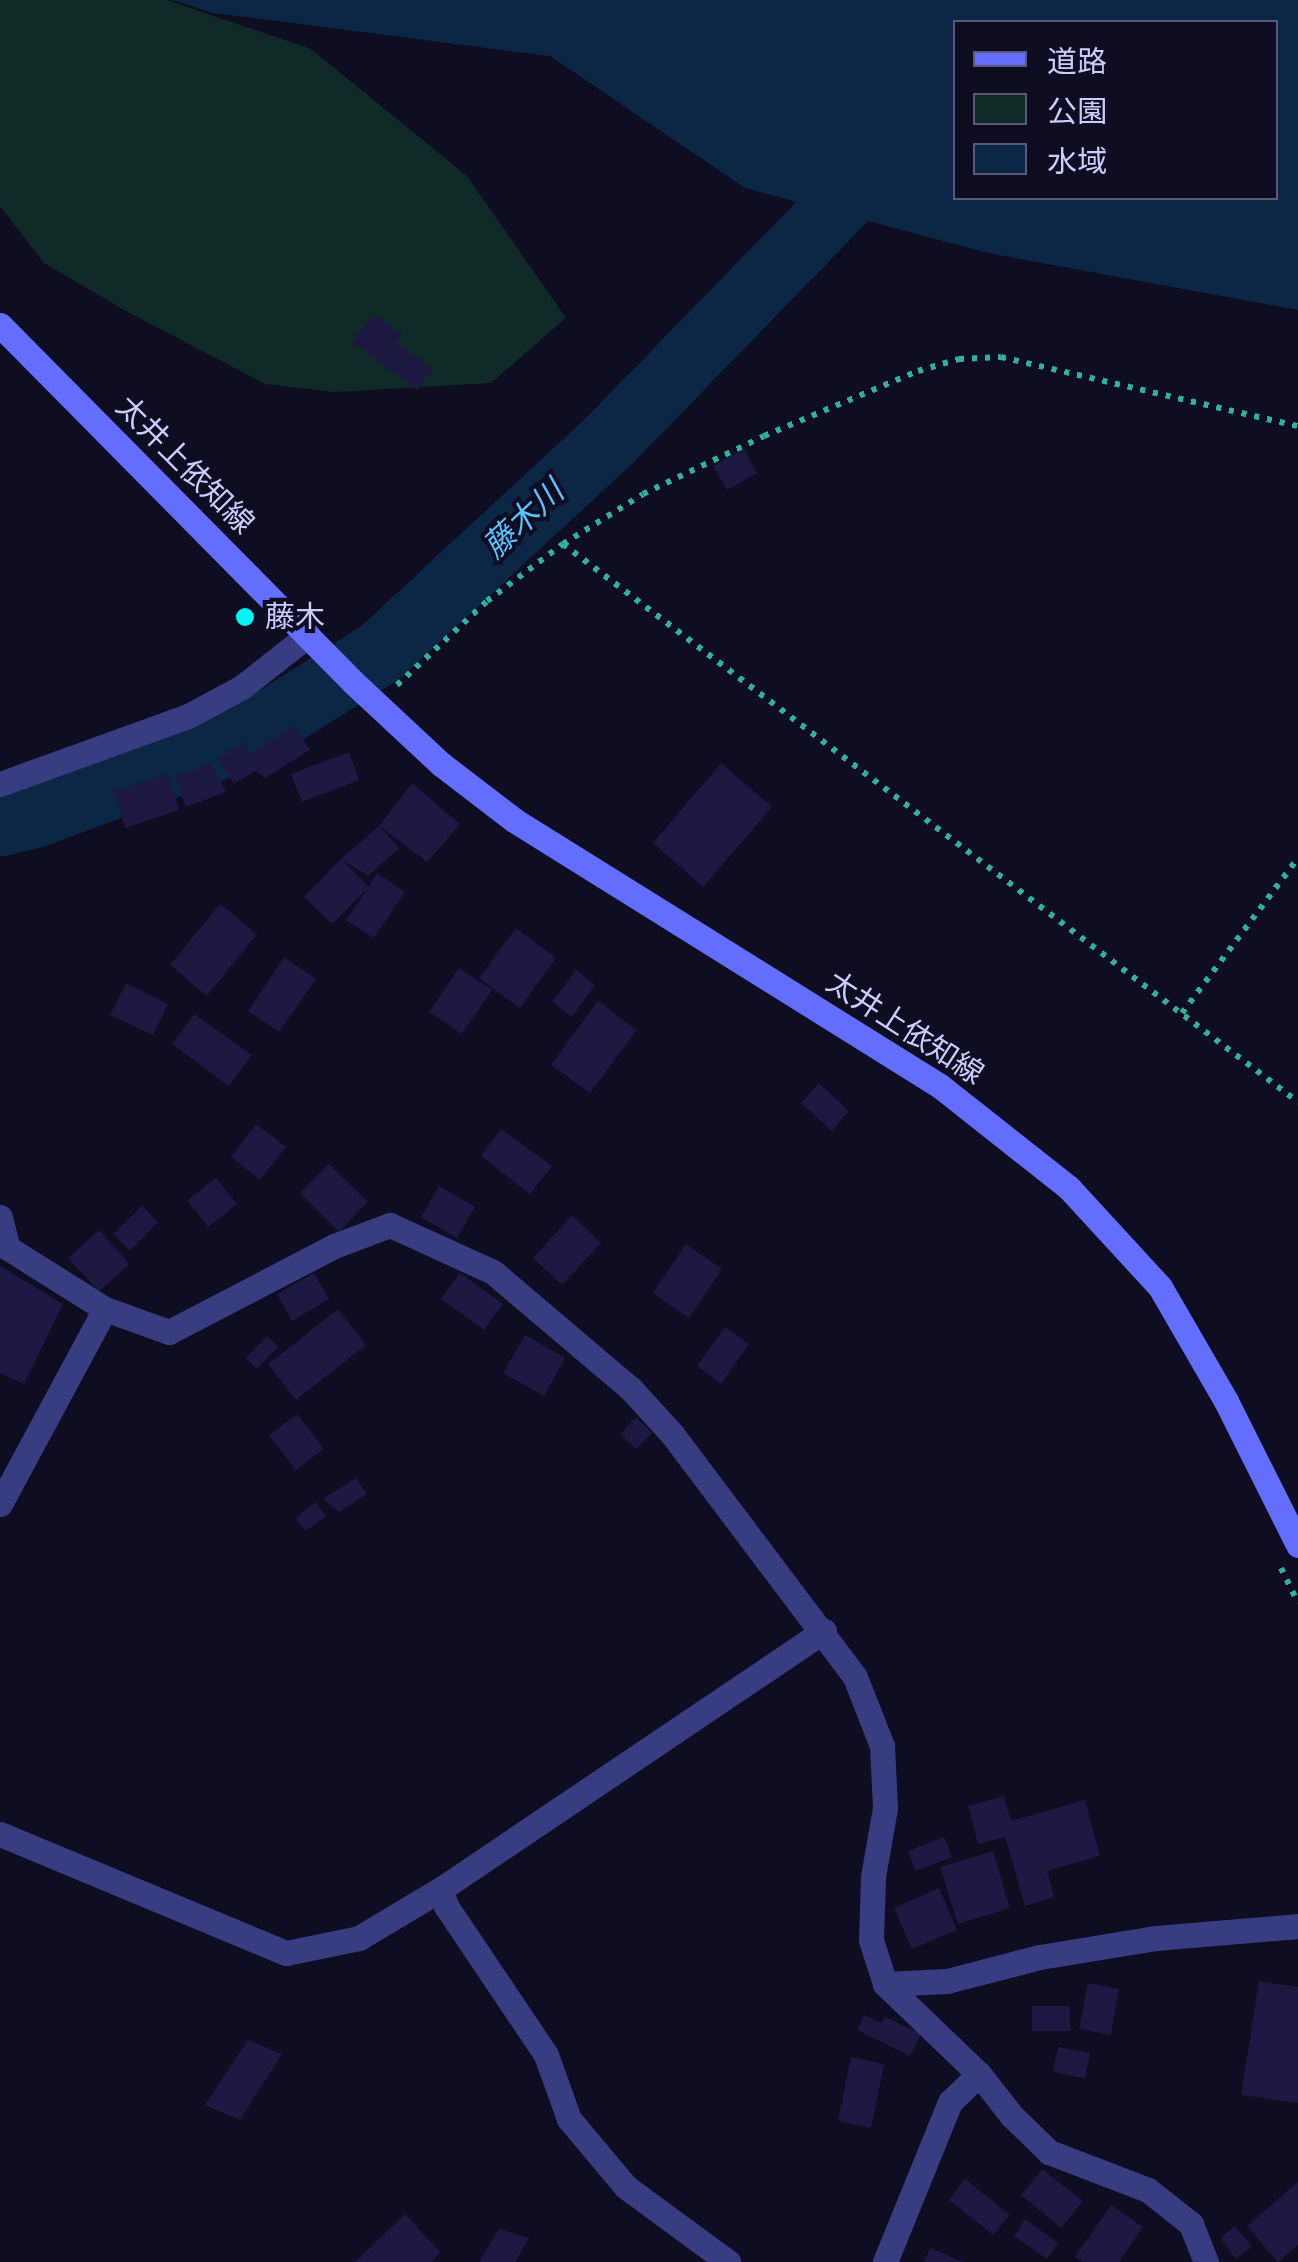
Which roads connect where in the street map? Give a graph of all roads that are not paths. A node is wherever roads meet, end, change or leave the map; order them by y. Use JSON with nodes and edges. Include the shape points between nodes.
{"nodes":[{"id":1,"x":0,"y":326,"type":"edge"},
{"id":2,"x":316,"y":643,"type":"junction"},
{"id":3,"x":0,"y":784,"type":"edge"},
{"id":4,"x":0,"y":1217,"type":"edge"},
{"id":5,"x":105,"y":1309,"type":"junction"},
{"id":6,"x":0,"y":1504,"type":"edge"},
{"id":7,"x":1286,"y":1550,"type":"edge"},
{"id":8,"x":824,"y":1632,"type":"junction"},
{"id":9,"x":0,"y":1834,"type":"edge"},
{"id":10,"x":442,"y":1889,"type":"junction"},
{"id":11,"x":1298,"y":1926,"type":"edge"},
{"id":12,"x":885,"y":1984,"type":"junction"},
{"id":13,"x":979,"y":2074,"type":"junction"},
{"id":14,"x":728,"y":2262,"type":"edge"},
{"id":15,"x":885,"y":2262,"type":"edge"},
{"id":16,"x":1206,"y":2262,"type":"edge"}],
"edges":[{"from":1,"to":2,"type":"main road","name":"太井上依知線"},
{"from":2,"to":3,"type":"street","via":[[188,716]]},
{"from":2,"to":7,"type":"main road","name":"太井上依知線","via":[[441,764],[514,820],[940,1086],[1070,1188],[1173,1308]]},
{"from":4,"to":5,"type":"street","via":[[8,1248]]},
{"from":5,"to":6,"type":"street"},
{"from":5,"to":8,"type":"street","via":[[169,1332],[390,1224],[493,1272],[630,1388]]},
{"from":8,"to":10,"type":"street"},
{"from":8,"to":12,"type":"street","via":[[855,1677],[882,1746],[885,1808],[870,1940]]},
{"from":9,"to":10,"type":"street","via":[[286,1953],[359,1938]]},
{"from":10,"to":14,"type":"street","via":[[446,1906],[546,2055],[569,2119],[626,2187]]},
{"from":11,"to":12,"type":"street","via":[[1156,1938],[947,1980]]},
{"from":12,"to":13,"type":"street"},
{"from":13,"to":15,"type":"street","via":[[950,2102]]},
{"from":13,"to":16,"type":"street","via":[[1050,2152],[1148,2190],[1191,2224]]}]}
